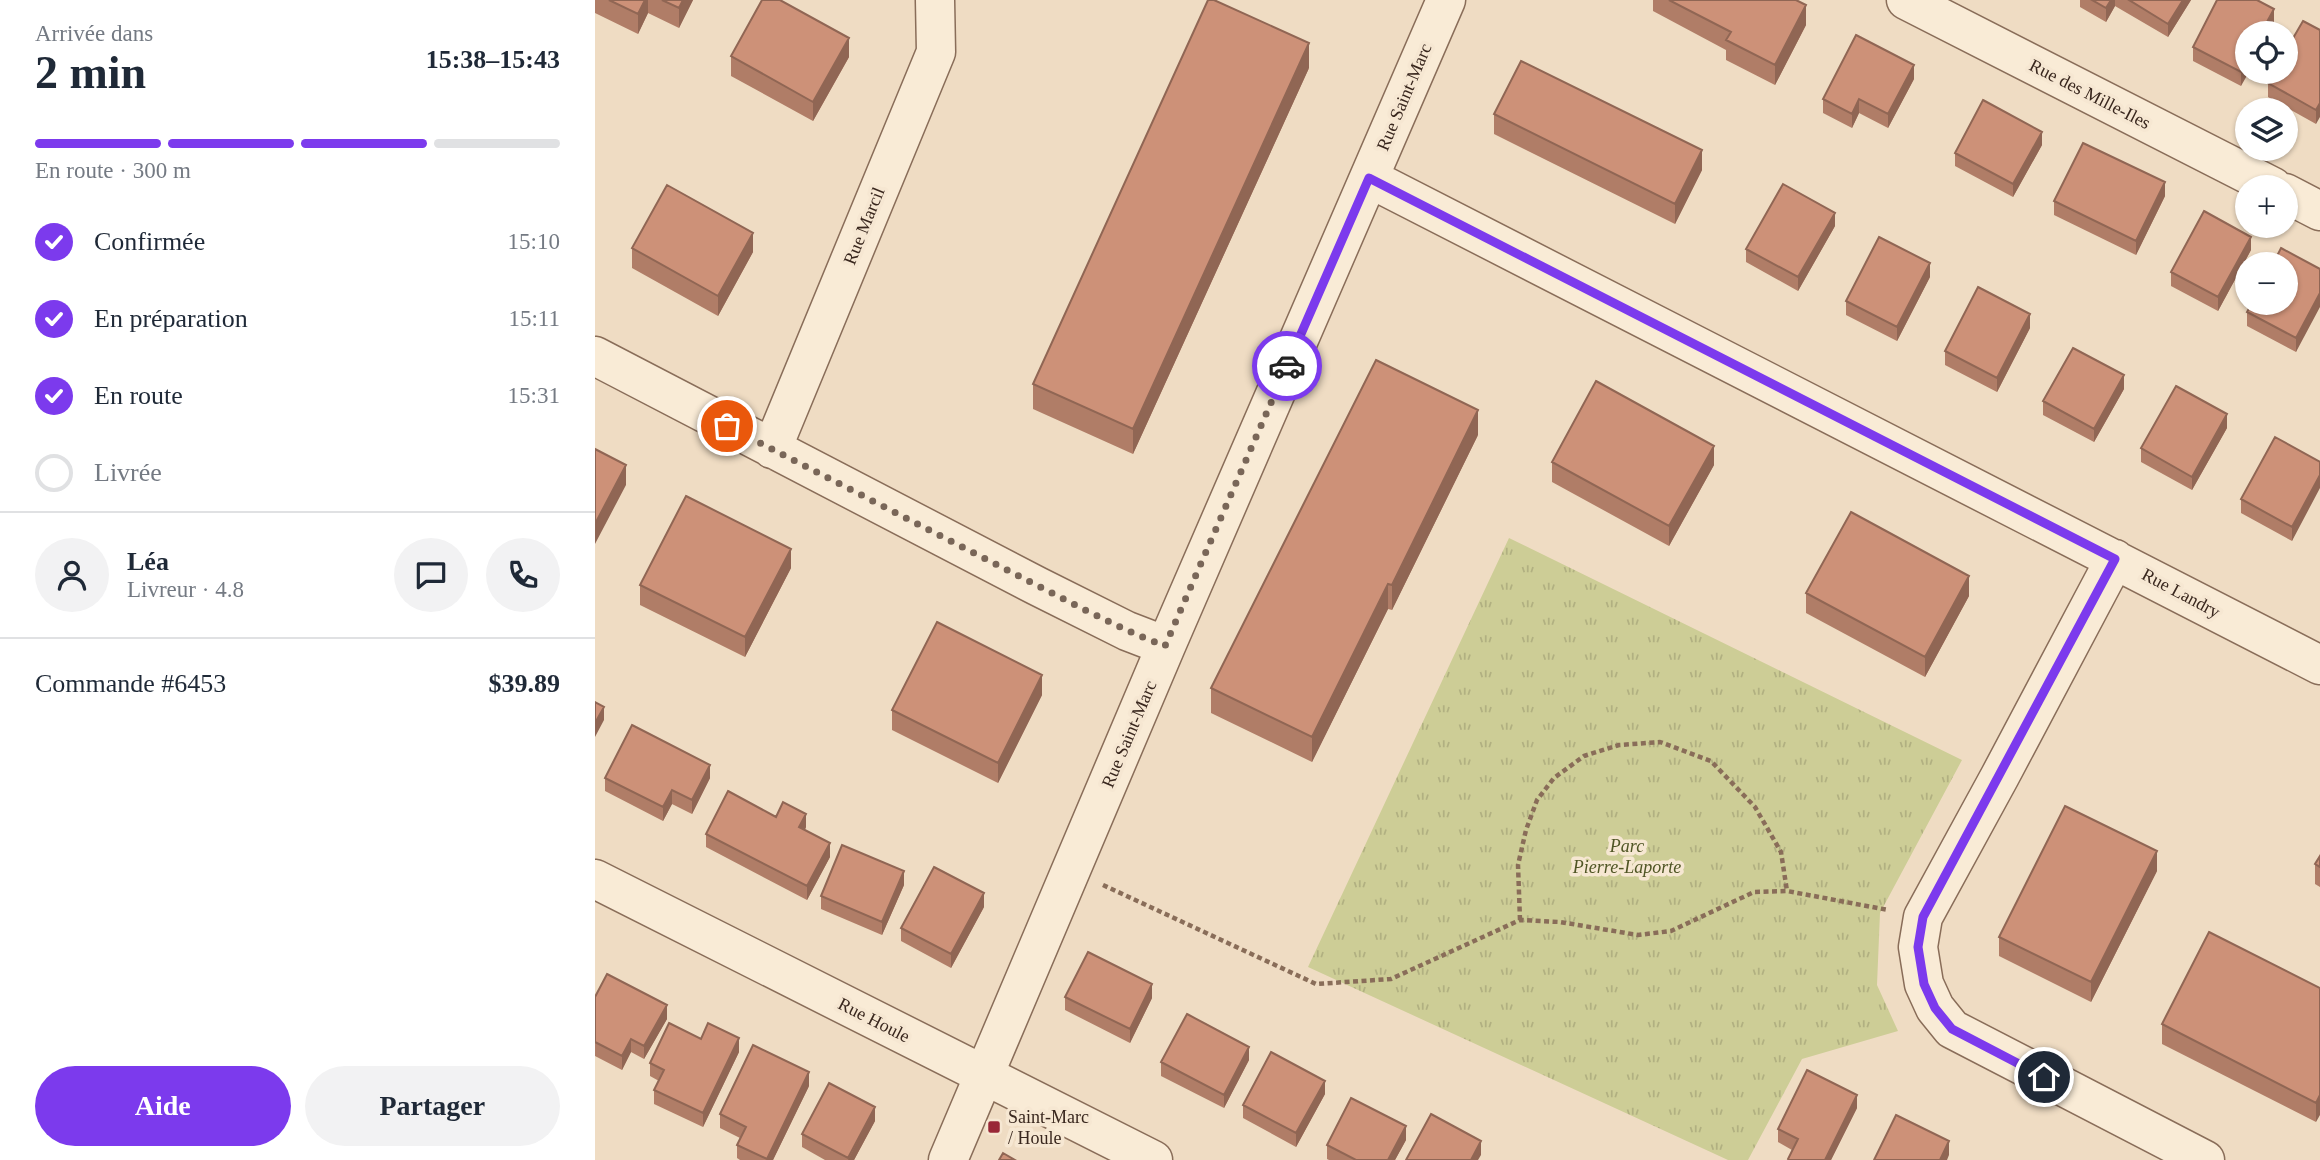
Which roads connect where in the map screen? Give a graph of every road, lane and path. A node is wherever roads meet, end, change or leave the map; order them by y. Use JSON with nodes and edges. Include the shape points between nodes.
{"nodes":[{"id":1,"x":935,"y":0,"type":"edge"},
{"id":2,"x":1446,"y":0,"type":"edge"},
{"id":3,"x":1906,"y":0,"type":"edge"},
{"id":4,"x":2249,"y":175,"type":"edge"},
{"id":5,"x":1369,"y":178,"type":"junction"},
{"id":6,"x":2298,"y":200,"type":"edge"},
{"id":7,"x":2320,"y":211,"type":"edge"},
{"id":8,"x":595,"y":356,"type":"edge"},
{"id":9,"x":772,"y":449,"type":"junction"},
{"id":10,"x":2115,"y":559,"type":"junction"},
{"id":11,"x":1165,"y":646,"type":"junction"},
{"id":12,"x":2320,"y":665,"type":"edge"},
{"id":13,"x":595,"y":878,"type":"edge"},
{"id":14,"x":1103,"y":885,"type":"dead end"},
{"id":15,"x":1787,"y":891,"type":"junction"},
{"id":16,"x":1923,"y":917,"type":"junction"},
{"id":17,"x":1520,"y":920,"type":"junction"},
{"id":18,"x":985,"y":1076,"type":"junction"},
{"id":19,"x":948,"y":1160,"type":"edge"},
{"id":20,"x":1153,"y":1160,"type":"edge"},
{"id":21,"x":2205,"y":1160,"type":"edge"}],
"edges":[{"from":1,"to":9,"type":"street","name":"Rue Marcil","via":[[936,52]]},
{"from":2,"to":5,"type":"street","name":"Rue Saint-Marc"},
{"from":3,"to":4,"type":"street","name":"Rue des Mille-Iles"},
{"from":5,"to":10,"type":"street","name":"Rue Landry"},
{"from":5,"to":11,"type":"street","name":"Rue Saint-Marc"},
{"from":6,"to":7,"type":"street"},
{"from":8,"to":9,"type":"street"},
{"from":9,"to":11,"type":"street","via":[[1085,610]]},
{"from":10,"to":12,"type":"street","name":"Rue Landry"},
{"from":10,"to":16,"type":"street"},
{"from":11,"to":18,"type":"street","name":"Rue Saint-Marc"},
{"from":13,"to":18,"type":"street","name":"Rue Houle"},
{"from":14,"to":17,"type":"path","via":[[1316,984],[1391,979]]},
{"from":15,"to":16,"type":"path"},
{"from":15,"to":17,"type":"path","via":[[1754,892],[1671,931],[1638,935]]},
{"from":15,"to":17,"type":"path","via":[[1781,852],[1755,807],[1711,761],[1660,742],[1619,745],[1584,756],[1555,778],[1537,800],[1518,865]]},
{"from":16,"to":21,"type":"street","via":[[1918,947],[1924,984],[1952,1029]]},
{"from":18,"to":19,"type":"street","name":"Rue Saint-Marc"},
{"from":18,"to":20,"type":"street","name":"Rue Houle"}]}
